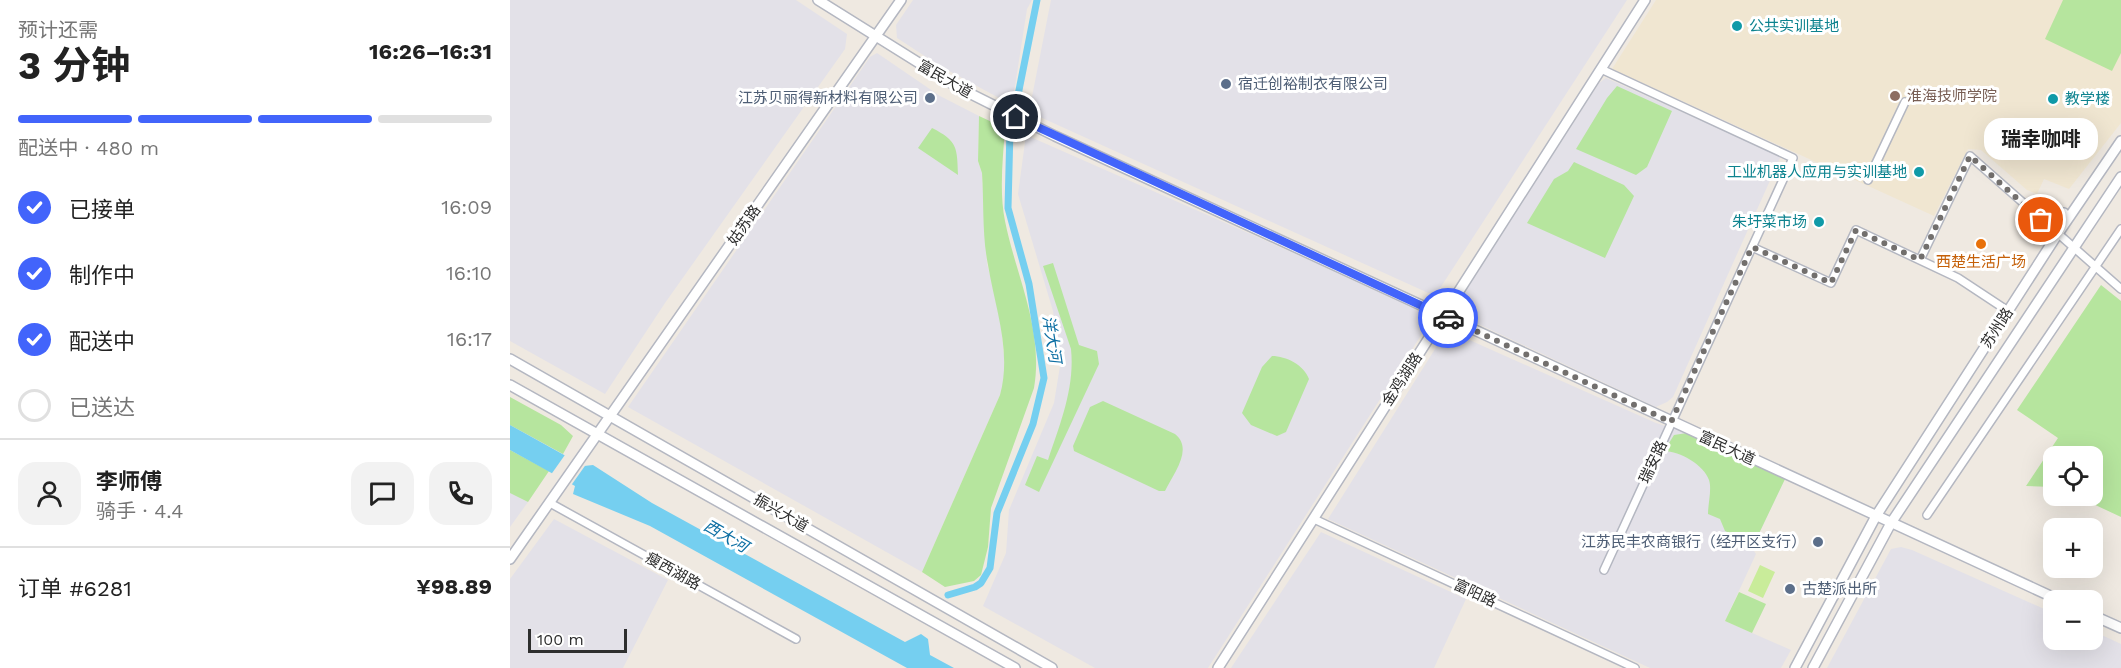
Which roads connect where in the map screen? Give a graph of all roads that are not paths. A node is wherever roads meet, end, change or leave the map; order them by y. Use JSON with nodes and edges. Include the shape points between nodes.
{"nodes":[{"id":1,"x":819,"y":0,"type":"edge"},
{"id":2,"x":902,"y":0,"type":"edge"},
{"id":3,"x":1645,"y":0,"type":"edge"},
{"id":4,"x":875,"y":38,"type":"junction"},
{"id":5,"x":1601,"y":69,"type":"junction"},
{"id":6,"x":1905,"y":102,"type":"dead end"},
{"id":7,"x":2121,"y":141,"type":"edge"},
{"id":8,"x":2121,"y":177,"type":"edge"},
{"id":9,"x":1868,"y":180,"type":"dead end"},
{"id":10,"x":2041,"y":220,"type":"junction"},
{"id":11,"x":2121,"y":229,"type":"edge"},
{"id":12,"x":2057,"y":235,"type":"junction"},
{"id":13,"x":1752,"y":247,"type":"junction"},
{"id":14,"x":2072,"y":248,"type":"junction"},
{"id":15,"x":1920,"y":260,"type":"junction"},
{"id":16,"x":2095,"y":267,"type":"junction"},
{"id":17,"x":2121,"y":289,"type":"edge"},
{"id":18,"x":2008,"y":311,"type":"junction"},
{"id":19,"x":1443,"y":316,"type":"junction"},
{"id":20,"x":510,"y":359,"type":"edge"},
{"id":21,"x":510,"y":385,"type":"edge"},
{"id":22,"x":611,"y":416,"type":"junction"},
{"id":23,"x":1671,"y":422,"type":"junction"},
{"id":24,"x":598,"y":435,"type":"junction"},
{"id":25,"x":553,"y":499,"type":"junction"},
{"id":26,"x":1927,"y":515,"type":"dead end"},
{"id":27,"x":1876,"y":516,"type":"junction"},
{"id":28,"x":1314,"y":519,"type":"junction"},
{"id":29,"x":1891,"y":523,"type":"junction"},
{"id":30,"x":510,"y":560,"type":"edge"},
{"id":31,"x":1604,"y":570,"type":"dead end"},
{"id":32,"x":2043,"y":593,"type":"edge"},
{"id":33,"x":2103,"y":620,"type":"edge"},
{"id":34,"x":2121,"y":628,"type":"edge"},
{"id":35,"x":796,"y":639,"type":"dead end"},
{"id":36,"x":1015,"y":668,"type":"edge"},
{"id":37,"x":1052,"y":668,"type":"edge"},
{"id":38,"x":1218,"y":668,"type":"edge"},
{"id":39,"x":1635,"y":668,"type":"edge"},
{"id":40,"x":1795,"y":668,"type":"edge"},
{"id":41,"x":1813,"y":668,"type":"edge"}],
"edges":[{"from":1,"to":4,"type":"street","name":"富民大道"},
{"from":2,"to":4,"type":"street","name":"姑苏路"},
{"from":3,"to":5,"type":"street","name":"金鸡湖路"},
{"from":4,"to":19,"type":"street","name":"富民大道","via":[[959,88],[1054,136]]},
{"from":4,"to":22,"type":"street","name":"姑苏路"},
{"from":5,"to":13,"type":"street","name":"瑞安路","via":[[1793,158]]},
{"from":5,"to":19,"type":"street","name":"金鸡湖路"},
{"from":6,"to":9,"type":"street"},
{"from":7,"to":10,"type":"street","via":[[2098,165],[2059,220],[2052,224]]},
{"from":7,"to":12,"type":"street","name":"苏州路"},
{"from":8,"to":14,"type":"street","name":"苏州路"},
{"from":10,"to":12,"type":"street"},
{"from":10,"to":15,"type":"street","via":[[1970,156]]},
{"from":11,"to":16,"type":"street"},
{"from":12,"to":14,"type":"street"},
{"from":12,"to":18,"type":"street","name":"苏州路"},
{"from":13,"to":15,"type":"street","via":[[1831,283],[1856,230]]},
{"from":13,"to":23,"type":"street","name":"瑞安路"},
{"from":14,"to":16,"type":"street"},
{"from":14,"to":29,"type":"street","name":"苏州路"},
{"from":15,"to":18,"type":"street","via":[[1958,278]]},
{"from":16,"to":17,"type":"street"},
{"from":16,"to":26,"type":"street"},
{"from":18,"to":27,"type":"street","name":"苏州路"},
{"from":19,"to":23,"type":"street","name":"富民大道"},
{"from":19,"to":28,"type":"street","name":"金鸡湖路"},
{"from":20,"to":22,"type":"street","name":"振兴大道"},
{"from":21,"to":24,"type":"street","name":"振兴大道"},
{"from":22,"to":24,"type":"street","name":"姑苏路"},
{"from":22,"to":37,"type":"street","name":"振兴大道"},
{"from":23,"to":27,"type":"street","name":"富民大道"},
{"from":23,"to":31,"type":"street","name":"瑞安路"},
{"from":24,"to":25,"type":"street","name":"姑苏路"},
{"from":24,"to":36,"type":"street","name":"振兴大道"},
{"from":25,"to":30,"type":"street"},
{"from":25,"to":35,"type":"street","name":"瘦西湖路"},
{"from":27,"to":29,"type":"street","name":"富民大道"},
{"from":27,"to":40,"type":"street","name":"苏州路"},
{"from":28,"to":38,"type":"street","name":"金鸡湖路"},
{"from":28,"to":39,"type":"street","name":"富阳路"},
{"from":29,"to":32,"type":"street","name":"富民大道"},
{"from":29,"to":41,"type":"street","name":"苏州路"},
{"from":33,"to":34,"type":"street"}]}
